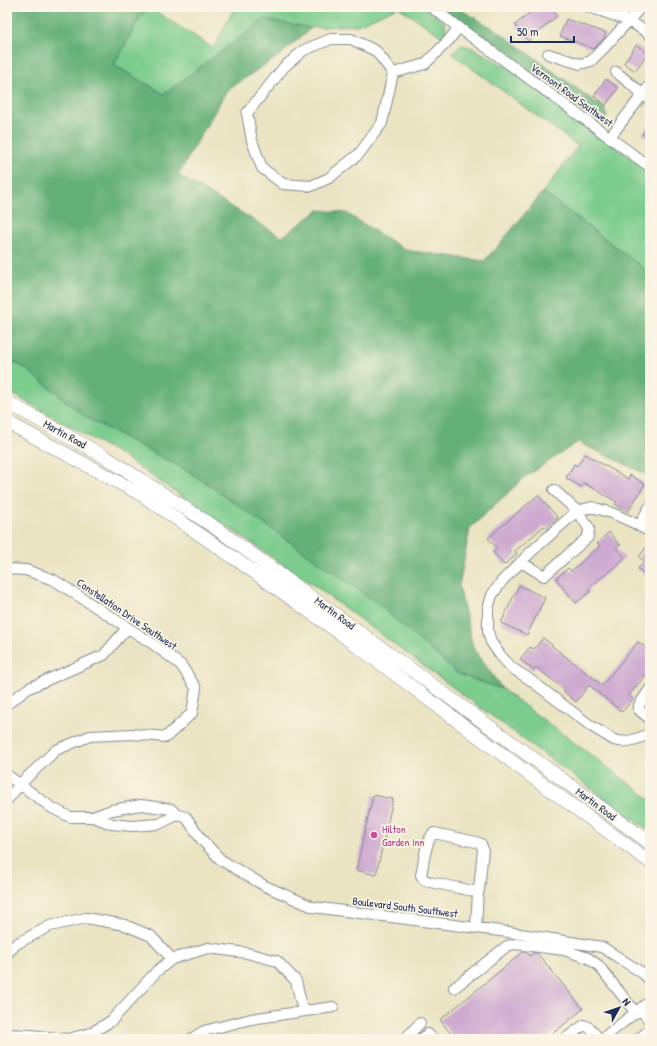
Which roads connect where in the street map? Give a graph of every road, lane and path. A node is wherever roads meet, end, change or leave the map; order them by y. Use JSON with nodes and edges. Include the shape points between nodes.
{"nodes":[{"id":1,"x":431,"y":7,"type":"edge"},
{"id":2,"x":589,"y":7,"type":"edge"},
{"id":3,"x":641,"y":7,"type":"edge"},
{"id":4,"x":628,"y":22,"type":"junction"},
{"id":5,"x":459,"y":27,"type":"junction"},
{"id":6,"x":650,"y":35,"type":"edge"},
{"id":7,"x":548,"y":54,"type":"dead end"},
{"id":8,"x":616,"y":72,"type":"dead end"},
{"id":9,"x":393,"y":73,"type":"junction"},
{"id":10,"x":650,"y":85,"type":"edge"},
{"id":11,"x":646,"y":97,"type":"edge"},
{"id":12,"x":610,"y":137,"type":"junction"},
{"id":13,"x":650,"y":166,"type":"edge"},
{"id":14,"x":7,"y":402,"type":"edge"},
{"id":15,"x":7,"y":422,"type":"edge"},
{"id":16,"x":554,"y":490,"type":"dead end"},
{"id":17,"x":650,"y":507,"type":"edge"},
{"id":18,"x":577,"y":511,"type":"junction"},
{"id":19,"x":646,"y":530,"type":"edge"},
{"id":20,"x":521,"y":562,"type":"junction"},
{"id":21,"x":7,"y":569,"type":"edge"},
{"id":22,"x":127,"y":628,"type":"junction"},
{"id":23,"x":650,"y":689,"type":"edge"},
{"id":24,"x":7,"y":704,"type":"edge"},
{"id":25,"x":650,"y":719,"type":"edge"},
{"id":26,"x":650,"y":733,"type":"edge"},
{"id":27,"x":7,"y":775,"type":"edge"},
{"id":28,"x":20,"y":784,"type":"junction"},
{"id":29,"x":7,"y":800,"type":"edge"},
{"id":30,"x":177,"y":815,"type":"junction"},
{"id":31,"x":93,"y":817,"type":"junction"},
{"id":32,"x":650,"y":843,"type":"edge"},
{"id":33,"x":650,"y":862,"type":"edge"},
{"id":34,"x":478,"y":892,"type":"junction"},
{"id":35,"x":476,"y":928,"type":"junction"},
{"id":36,"x":7,"y":954,"type":"edge"},
{"id":37,"x":172,"y":958,"type":"junction"},
{"id":38,"x":650,"y":981,"type":"edge"},
{"id":39,"x":454,"y":988,"type":"dead end"},
{"id":40,"x":650,"y":1001,"type":"edge"},
{"id":41,"x":333,"y":1007,"type":"dead end"},
{"id":42,"x":303,"y":1011,"type":"junction"},
{"id":43,"x":638,"y":1011,"type":"junction"},
{"id":44,"x":650,"y":1021,"type":"edge"},
{"id":45,"x":420,"y":1023,"type":"dead end"},
{"id":46,"x":650,"y":1030,"type":"edge"},
{"id":47,"x":7,"y":1034,"type":"edge"},
{"id":48,"x":68,"y":1039,"type":"edge"},
{"id":49,"x":191,"y":1039,"type":"edge"},
{"id":50,"x":405,"y":1039,"type":"edge"},
{"id":51,"x":421,"y":1039,"type":"edge"},
{"id":52,"x":432,"y":1039,"type":"edge"},
{"id":53,"x":565,"y":1039,"type":"edge"},
{"id":54,"x":601,"y":1039,"type":"edge"},
{"id":55,"x":638,"y":1039,"type":"edge"}],
"edges":[{"from":1,"to":5,"type":"street","name":"Vermont Road Southwest"},
{"from":2,"to":4,"type":"street"},
{"from":3,"to":4,"type":"street"},
{"from":4,"to":6,"type":"street"},
{"from":4,"to":7,"type":"street","via":[[590,61],[580,64]]},
{"from":5,"to":9,"type":"street","via":[[425,64]]},
{"from":5,"to":12,"type":"street","name":"Vermont Road Southwest"},
{"from":8,"to":11,"type":"street"},
{"from":9,"to":9,"type":"street","via":[[376,51],[351,39],[331,39],[304,50],[284,67],[247,113],[252,141],[262,168],[283,184],[311,186],[329,178],[359,154],[382,123]]},
{"from":10,"to":11,"type":"street"},
{"from":11,"to":12,"type":"street"},
{"from":12,"to":13,"type":"street","name":"Vermont Road Southwest"},
{"from":14,"to":32,"type":"main road","name":"Martin Road","via":[[107,458],[213,526]]},
{"from":15,"to":33,"type":"main road","name":"Martin Road","via":[[142,495],[237,560]]},
{"from":16,"to":18,"type":"street"},
{"from":17,"to":19,"type":"street","via":[[643,518]]},
{"from":18,"to":19,"type":"street","via":[[592,507],[612,513]]},
{"from":18,"to":20,"type":"street"},
{"from":18,"to":20,"type":"street","via":[[589,528],[588,537],[544,576]]},
{"from":20,"to":26,"type":"street","via":[[498,586],[488,608],[488,631],[491,642],[500,655],[512,668],[617,742]]},
{"from":21,"to":22,"type":"street","name":"Constellation Drive Southwest","via":[[26,570],[54,580]]},
{"from":22,"to":24,"type":"street","via":[[104,655],[29,688]]},
{"from":22,"to":28,"type":"street","name":"Constellation Drive Southwest","via":[[181,665],[196,688],[192,714],[166,737],[132,734],[90,736],[56,750]]},
{"from":23,"to":25,"type":"street","via":[[638,710]]},
{"from":27,"to":28,"type":"street"},
{"from":28,"to":29,"type":"street","name":"Constellation Drive Southwest"},
{"from":28,"to":31,"type":"street","via":[[52,808],[70,817]]},
{"from":30,"to":31,"type":"street","via":[[159,824],[145,826],[112,824]]},
{"from":30,"to":31,"type":"street","name":"Boulevard South Southwest","via":[[171,809],[141,805],[112,810]]},
{"from":30,"to":35,"type":"street","name":"Boulevard South Southwest","via":[[186,817],[202,840],[221,860],[265,886],[313,907]]},
{"from":34,"to":34,"type":"street","via":[[483,849],[481,844],[434,833],[430,836],[421,875],[424,880]]},
{"from":34,"to":35,"type":"street"},
{"from":35,"to":38,"type":"street","name":"Boulevard South Southwest","via":[[602,947],[644,974]]},
{"from":36,"to":37,"type":"street","via":[[16,944],[50,926],[86,918],[125,925],[150,936]]},
{"from":37,"to":42,"type":"street","via":[[208,948],[247,952],[277,962],[296,981]]},
{"from":37,"to":48,"type":"street","via":[[111,1021],[91,1033]]},
{"from":39,"to":43,"type":"street","via":[[507,946],[515,944],[564,950],[588,958],[598,965]]},
{"from":40,"to":43,"type":"street"},
{"from":41,"to":42,"type":"street"},
{"from":42,"to":49,"type":"street","via":[[251,1019],[204,1031]]},
{"from":43,"to":44,"type":"street"},
{"from":43,"to":54,"type":"street"},
{"from":45,"to":50,"type":"street"},
{"from":46,"to":55,"type":"street"},
{"from":47,"to":48,"type":"street"},
{"from":51,"to":52,"type":"street","via":[[428,1034]]},
{"from":53,"to":54,"type":"street","via":[[584,1025]]}]}
